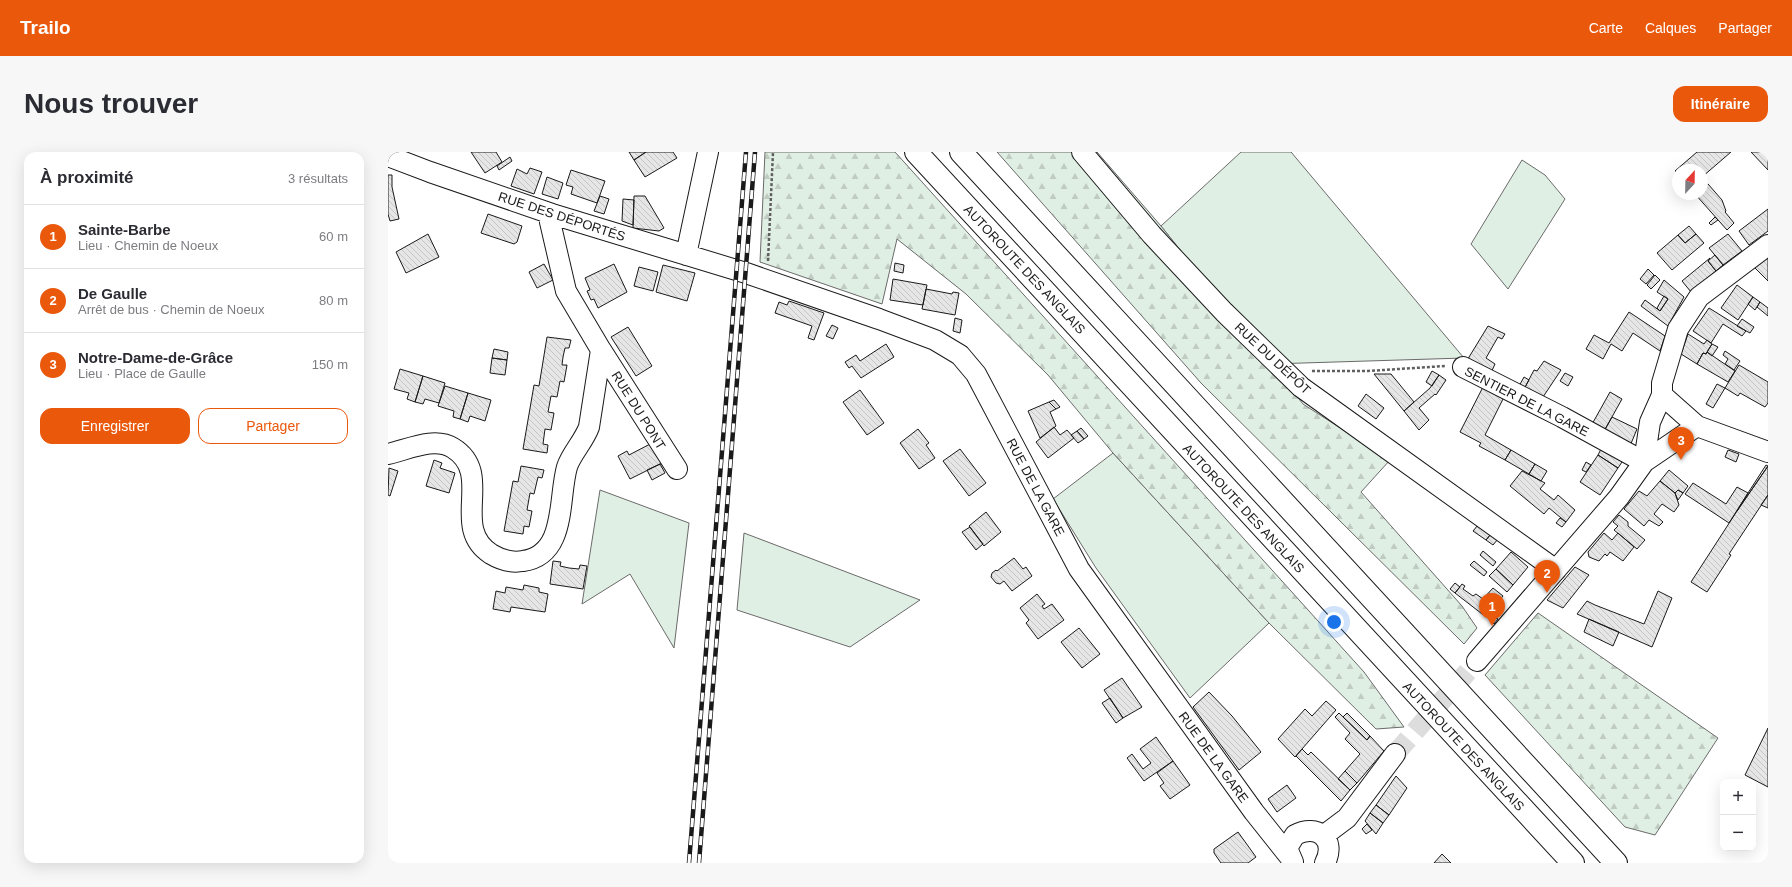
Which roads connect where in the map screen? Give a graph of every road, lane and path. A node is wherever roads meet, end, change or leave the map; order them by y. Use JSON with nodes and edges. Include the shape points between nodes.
{"nodes":[{"id":1,"x":708,"y":152,"type":"edge"},
{"id":2,"x":772,"y":152,"type":"edge"},
{"id":3,"x":916,"y":152,"type":"edge"},
{"id":4,"x":961,"y":152,"type":"edge"},
{"id":5,"x":1082,"y":152,"type":"edge"},
{"id":6,"x":388,"y":156,"type":"edge"},
{"id":7,"x":552,"y":214,"type":"junction"},
{"id":8,"x":1768,"y":245,"type":"edge"},
{"id":9,"x":686,"y":255,"type":"junction"},
{"id":10,"x":737,"y":271,"type":"joint"},
{"id":11,"x":767,"y":280,"type":"junction"},
{"id":12,"x":601,"y":350,"type":"junction"},
{"id":13,"x":1463,"y":367,"type":"joint"},
{"id":14,"x":1284,"y":371,"type":"junction"},
{"id":15,"x":1662,"y":395,"type":"junction"},
{"id":16,"x":1697,"y":426,"type":"junction"},
{"id":17,"x":1768,"y":452,"type":"edge"},
{"id":18,"x":388,"y":454,"type":"edge"},
{"id":19,"x":1644,"y":462,"type":"junction"},
{"id":20,"x":677,"y":469,"type":"dead end"},
{"id":21,"x":1556,"y":570,"type":"junction"},
{"id":22,"x":1477,"y":661,"type":"tunnel mouth"},
{"id":23,"x":1395,"y":754,"type":"tunnel mouth"},
{"id":24,"x":1254,"y":812,"type":"junction"},
{"id":25,"x":1301,"y":831,"type":"junction"},
{"id":26,"x":1323,"y":836,"type":"junction"},
{"id":27,"x":1291,"y":860,"type":"edge"},
{"id":28,"x":1330,"y":861,"type":"edge"},
{"id":29,"x":1572,"y":863,"type":"edge"},
{"id":30,"x":1616,"y":863,"type":"edge"}],
"edges":[{"from":1,"to":9,"type":"street"},
{"from":2,"to":11,"type":"path"},
{"from":3,"to":29,"type":"highway","name":"AUTOROUTE DES ANGLAIS"},
{"from":4,"to":30,"type":"highway"},
{"from":5,"to":14,"type":"street","name":"RUE DU DÉPÔT","via":[[1152,235]]},
{"from":6,"to":7,"type":"street","name":"RUE DES DÉPORTÉS"},
{"from":7,"to":9,"type":"street","name":"RUE DES DÉPORTÉS"},
{"from":7,"to":12,"type":"street","name":"RUE DU PONT","via":[[550,222],[566,291]]},
{"from":8,"to":15,"type":"street","via":[[1700,297],[1678,329],[1662,383]]},
{"from":9,"to":10,"type":"street","name":"RUE DES DÉPORTÉS"},
{"from":10,"to":11,"type":"street","name":"RUE DE LA GARE"},
{"from":11,"to":24,"type":"street","name":"RUE DE LA GARE","via":[[935,340],[960,355],[976,374],[1079,569]]},
{"from":12,"to":18,"type":"street","name":"RUE DU PONT","via":[[589,427],[568,466],[557,530],[548,546],[535,558],[519,562],[506,561],[480,545],[472,529],[473,478],[470,466],[452,447],[431,444]]},
{"from":12,"to":20,"type":"street","name":"RUE DU PONT"},
{"from":13,"to":14,"type":"path","name":"SENTIER DE LA GARE"},
{"from":13,"to":19,"type":"street","name":"SENTIER DE LA GARE"},
{"from":14,"to":21,"type":"street","name":"RUE DU DÉPÔT","via":[[1301,386]]},
{"from":15,"to":16,"type":"street"},
{"from":15,"to":19,"type":"street","via":[[1650,422]]},
{"from":16,"to":17,"type":"street"},
{"from":16,"to":19,"type":"street"},
{"from":19,"to":21,"type":"street"},
{"from":21,"to":22,"type":"street"},
{"from":23,"to":26,"type":"street","via":[[1347,818]]},
{"from":24,"to":25,"type":"street","via":[[1275,825]]},
{"from":24,"to":27,"type":"street","name":"RUE DE LA GARE"},
{"from":25,"to":26,"type":"street","via":[[1313,831]]},
{"from":25,"to":27,"type":"street","via":[[1294,835],[1287,848]]},
{"from":26,"to":28,"type":"street","via":[[1328,842]]}]}
